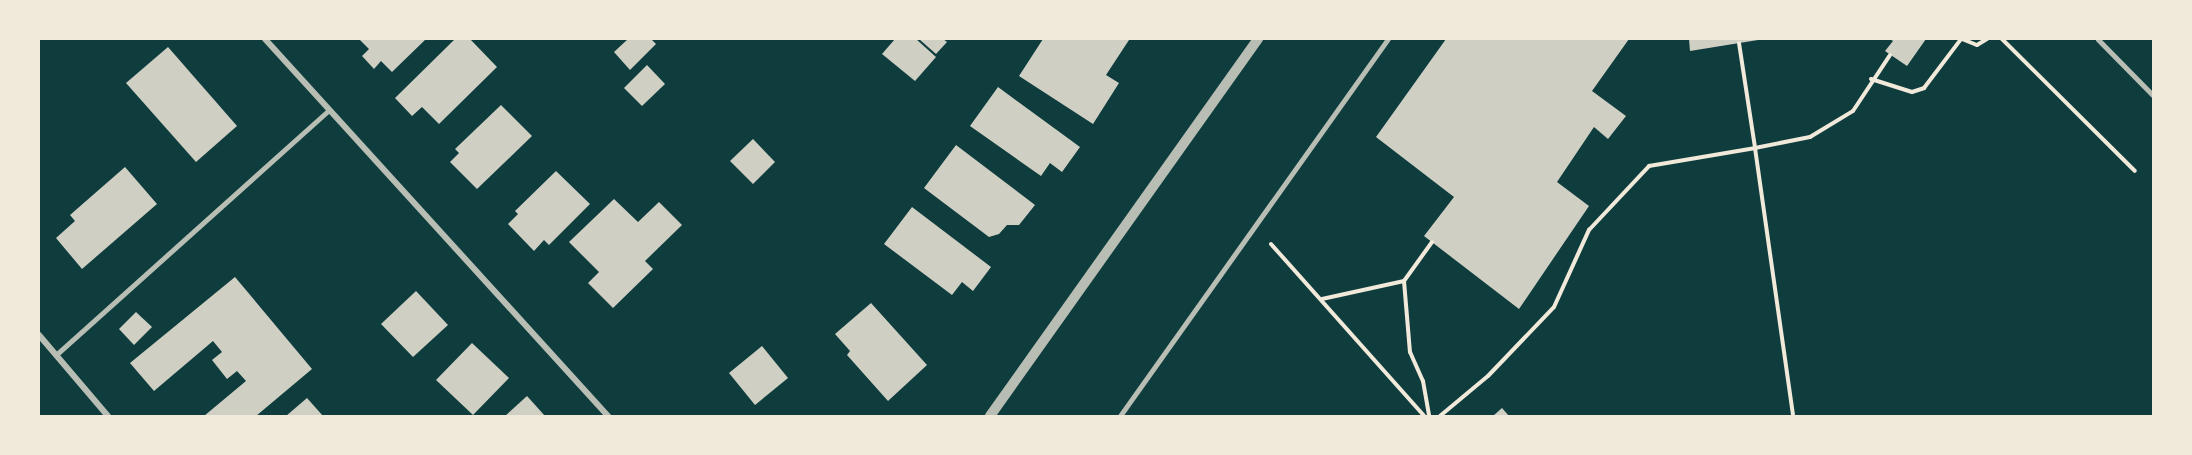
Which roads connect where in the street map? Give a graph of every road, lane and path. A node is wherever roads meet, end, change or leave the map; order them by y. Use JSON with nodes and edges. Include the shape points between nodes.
{"nodes":[{"id":1,"x":265,"y":39,"type":"edge"},
{"id":2,"x":1258,"y":39,"type":"edge"},
{"id":3,"x":1388,"y":39,"type":"edge"},
{"id":4,"x":1962,"y":39,"type":"edge"},
{"id":5,"x":1987,"y":39,"type":"edge"},
{"id":6,"x":2002,"y":39,"type":"edge"},
{"id":7,"x":2098,"y":39,"type":"edge"},
{"id":8,"x":1739,"y":43,"type":"dead end"},
{"id":9,"x":1890,"y":55,"type":"dead end"},
{"id":10,"x":1871,"y":80,"type":"junction"},
{"id":11,"x":2153,"y":95,"type":"edge"},
{"id":12,"x":329,"y":110,"type":"junction"},
{"id":13,"x":1755,"y":148,"type":"junction"},
{"id":14,"x":2135,"y":171,"type":"dead end"},
{"id":15,"x":1254,"y":225,"type":"junction"},
{"id":16,"x":1432,"y":242,"type":"dead end"},
{"id":17,"x":1404,"y":281,"type":"junction"},
{"id":18,"x":1322,"y":299,"type":"junction"},
{"id":19,"x":39,"y":336,"type":"edge"},
{"id":20,"x":56,"y":355,"type":"junction"},
{"id":21,"x":108,"y":416,"type":"edge"},
{"id":22,"x":608,"y":416,"type":"edge"},
{"id":23,"x":990,"y":416,"type":"edge"},
{"id":24,"x":1120,"y":416,"type":"edge"},
{"id":25,"x":1424,"y":416,"type":"edge"},
{"id":26,"x":1429,"y":416,"type":"edge"},
{"id":27,"x":1440,"y":416,"type":"edge"},
{"id":28,"x":1793,"y":416,"type":"edge"}],
"edges":[{"from":1,"to":12,"type":"street"},
{"from":2,"to":23,"type":"street"},
{"from":3,"to":15,"type":"lane"},
{"from":4,"to":5,"type":"path","via":[[1977,45]]},
{"from":4,"to":10,"type":"path","via":[[1924,88],[1912,92]]},
{"from":6,"to":14,"type":"path"},
{"from":7,"to":11,"type":"lane"},
{"from":8,"to":13,"type":"path"},
{"from":9,"to":10,"type":"path"},
{"from":10,"to":13,"type":"path","via":[[1853,111],[1845,117],[1810,136]]},
{"from":12,"to":20,"type":"lane"},
{"from":12,"to":22,"type":"street"},
{"from":13,"to":27,"type":"path","via":[[1649,166],[1589,230],[1554,307],[1488,376]]},
{"from":13,"to":28,"type":"path"},
{"from":15,"to":18,"type":"path"},
{"from":15,"to":24,"type":"lane"},
{"from":16,"to":17,"type":"path"},
{"from":17,"to":18,"type":"path"},
{"from":17,"to":26,"type":"path","via":[[1410,352],[1423,381]]},
{"from":18,"to":25,"type":"path"},
{"from":19,"to":20,"type":"street"},
{"from":20,"to":21,"type":"street"}]}
